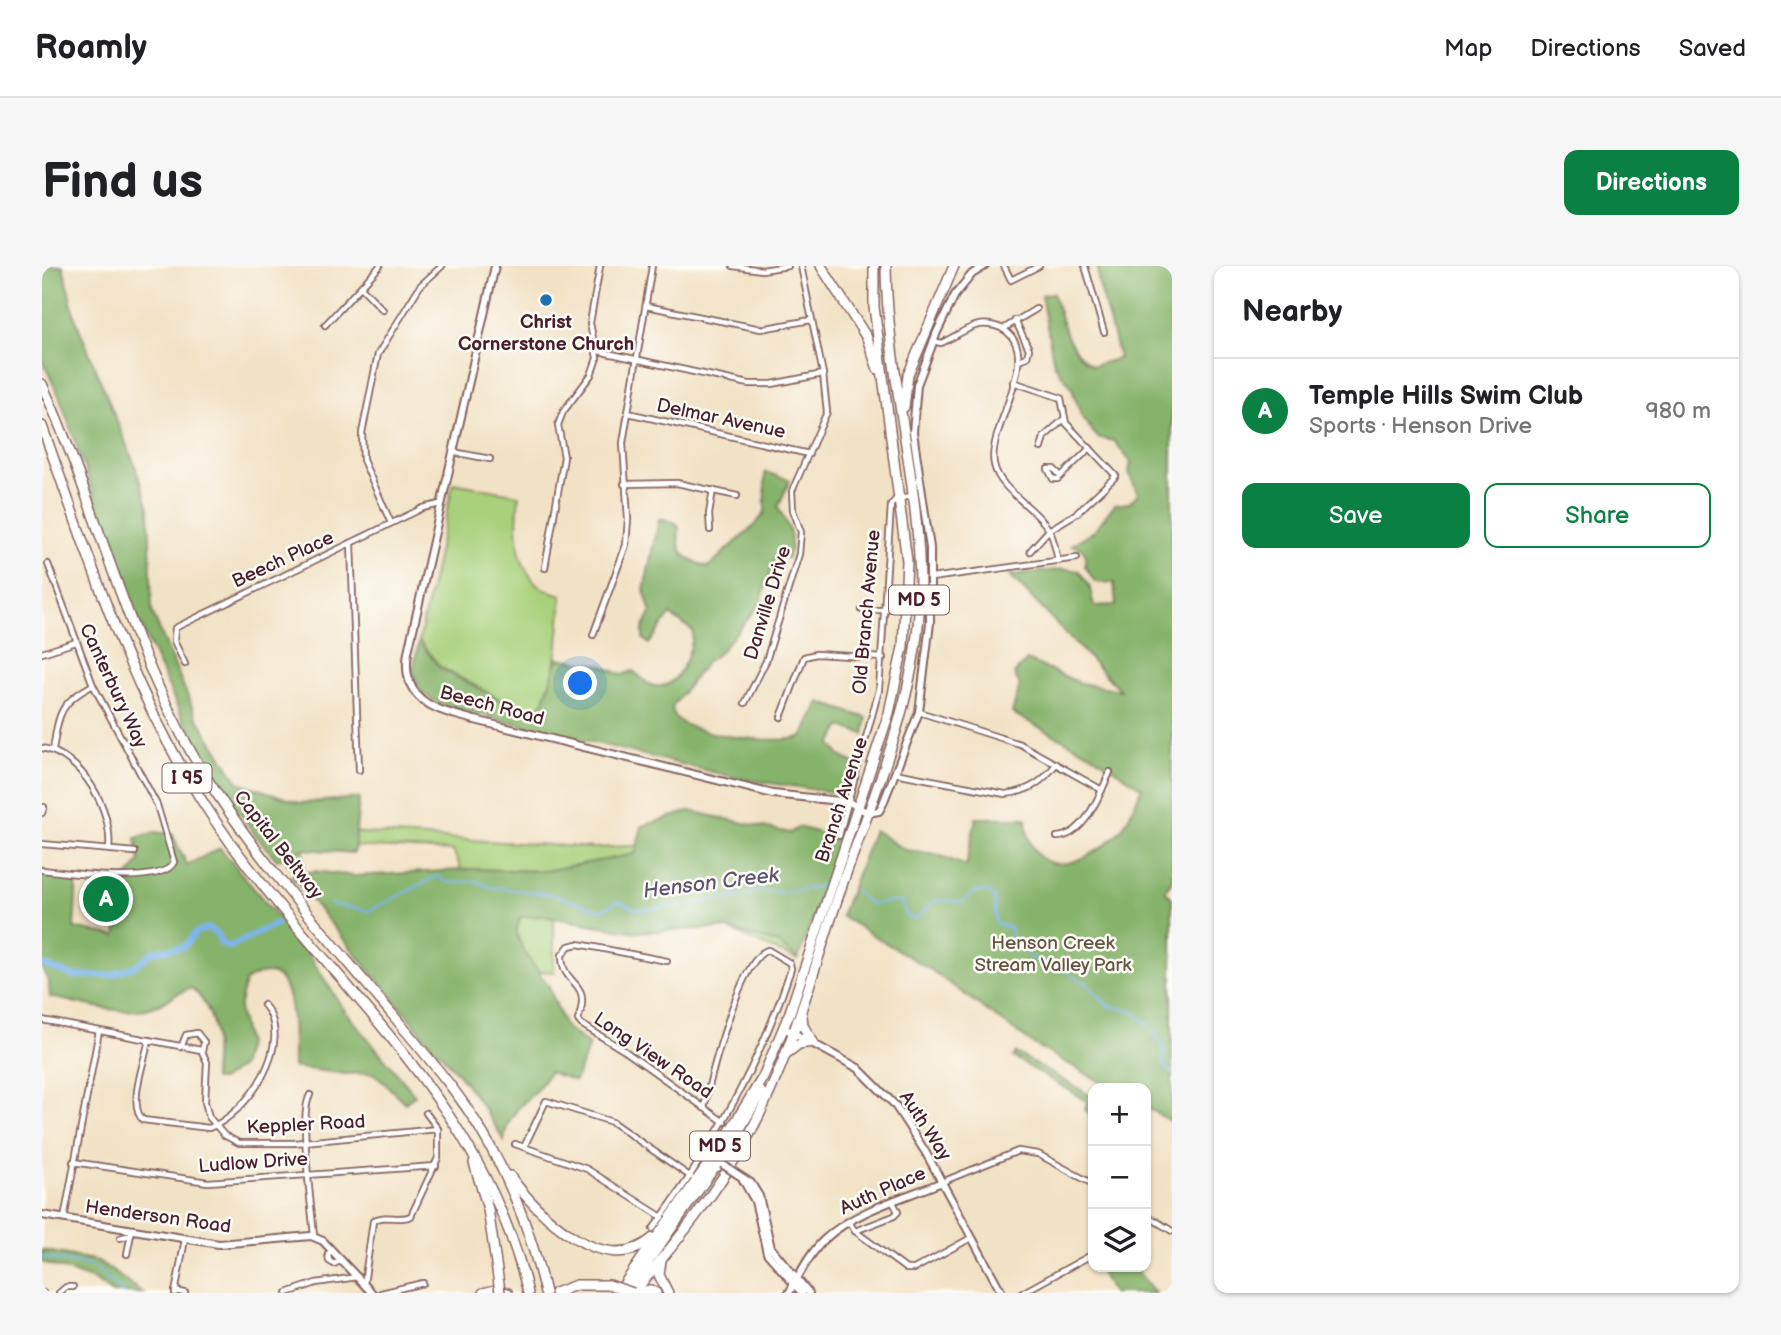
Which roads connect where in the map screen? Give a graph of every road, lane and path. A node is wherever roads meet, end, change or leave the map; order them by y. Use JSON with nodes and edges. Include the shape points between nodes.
{"nodes":[{"id":1,"x":380,"y":266,"type":"edge"},
{"id":2,"x":442,"y":266,"type":"edge"},
{"id":3,"x":495,"y":266,"type":"edge"},
{"id":4,"x":600,"y":266,"type":"edge"},
{"id":5,"x":653,"y":266,"type":"edge"},
{"id":6,"x":733,"y":266,"type":"edge"},
{"id":7,"x":788,"y":266,"type":"edge"},
{"id":8,"x":801,"y":266,"type":"edge"},
{"id":9,"x":821,"y":266,"type":"edge"},
{"id":10,"x":874,"y":266,"type":"edge"},
{"id":11,"x":886,"y":266,"type":"edge"},
{"id":12,"x":954,"y":266,"type":"edge"},
{"id":13,"x":985,"y":266,"type":"edge"},
{"id":14,"x":1004,"y":266,"type":"edge"},
{"id":15,"x":1039,"y":266,"type":"edge"},
{"id":16,"x":1085,"y":266,"type":"edge"},
{"id":17,"x":361,"y":288,"type":"junction"},
{"id":18,"x":646,"y":306,"type":"junction"},
{"id":19,"x":1036,"y":309,"type":"dead end"},
{"id":20,"x":383,"y":310,"type":"dead end"},
{"id":21,"x":811,"y":320,"type":"junction"},
{"id":22,"x":1015,"y":320,"type":"junction"},
{"id":23,"x":325,"y":325,"type":"dead end"},
{"id":24,"x":1003,"y":329,"type":"junction"},
{"id":25,"x":1104,"y":332,"type":"dead end"},
{"id":26,"x":933,"y":341,"type":"junction"},
{"id":27,"x":598,"y":351,"type":"junction"},
{"id":28,"x":636,"y":359,"type":"junction"},
{"id":29,"x":1019,"y":360,"type":"junction"},
{"id":30,"x":823,"y":374,"type":"junction"},
{"id":31,"x":1013,"y":382,"type":"junction"},
{"id":32,"x":42,"y":384,"type":"edge"},
{"id":33,"x":628,"y":413,"type":"junction"},
{"id":34,"x":889,"y":418,"type":"junction"},
{"id":35,"x":1065,"y":419,"type":"junction"},
{"id":36,"x":42,"y":426,"type":"edge"},
{"id":37,"x":905,"y":440,"type":"junction"},
{"id":38,"x":1041,"y":447,"type":"dead end"},
{"id":39,"x":1090,"y":448,"type":"junction"},
{"id":40,"x":452,"y":452,"type":"junction"},
{"id":41,"x":808,"y":454,"type":"junction"},
{"id":42,"x":491,"y":458,"type":"dead end"},
{"id":43,"x":1061,"y":476,"type":"dead end"},
{"id":44,"x":624,"y":484,"type":"junction"},
{"id":45,"x":713,"y":490,"type":"junction"},
{"id":46,"x":923,"y":494,"type":"junction"},
{"id":47,"x":737,"y":496,"type":"dead end"},
{"id":48,"x":912,"y":496,"type":"junction"},
{"id":49,"x":900,"y":497,"type":"junction"},
{"id":50,"x":440,"y":504,"type":"junction"},
{"id":51,"x":391,"y":523,"type":"junction"},
{"id":52,"x":710,"y":530,"type":"dead end"},
{"id":53,"x":1049,"y":530,"type":"junction"},
{"id":54,"x":351,"y":543,"type":"junction"},
{"id":55,"x":1030,"y":551,"type":"dead end"},
{"id":56,"x":1077,"y":558,"type":"dead end"},
{"id":57,"x":1058,"y":561,"type":"junction"},
{"id":58,"x":48,"y":564,"type":"dead end"},
{"id":59,"x":545,"y":568,"type":"dead end"},
{"id":60,"x":931,"y":578,"type":"junction"},
{"id":61,"x":862,"y":610,"type":"dead end"},
{"id":62,"x":886,"y":610,"type":"junction"},
{"id":63,"x":593,"y":635,"type":"dead end"},
{"id":64,"x":76,"y":642,"type":"junction"},
{"id":65,"x":42,"y":653,"type":"edge"},
{"id":66,"x":883,"y":658,"type":"junction"},
{"id":67,"x":185,"y":664,"type":"dead end"},
{"id":68,"x":93,"y":685,"type":"junction"},
{"id":69,"x":745,"y":703,"type":"dead end"},
{"id":70,"x":919,"y":712,"type":"junction"},
{"id":71,"x":781,"y":717,"type":"dead end"},
{"id":72,"x":42,"y":748,"type":"edge"},
{"id":73,"x":53,"y":750,"type":"junction"},
{"id":74,"x":1056,"y":764,"type":"junction"},
{"id":75,"x":359,"y":770,"type":"dead end"},
{"id":76,"x":1110,"y":772,"type":"dead end"},
{"id":77,"x":894,"y":773,"type":"junction"},
{"id":78,"x":1102,"y":790,"type":"junction"},
{"id":79,"x":849,"y":802,"type":"junction"},
{"id":80,"x":858,"y":807,"type":"junction"},
{"id":81,"x":868,"y":813,"type":"junction"},
{"id":82,"x":839,"y":836,"type":"dead end"},
{"id":83,"x":1057,"y":837,"type":"dead end"},
{"id":84,"x":42,"y":844,"type":"edge"},
{"id":85,"x":109,"y":849,"type":"junction"},
{"id":86,"x":135,"y":852,"type":"dead end"},
{"id":87,"x":42,"y":870,"type":"edge"},
{"id":88,"x":667,"y":961,"type":"dead end"},
{"id":89,"x":264,"y":1005,"type":"dead end"},
{"id":90,"x":802,"y":1007,"type":"junction"},
{"id":91,"x":42,"y":1020,"type":"edge"},
{"id":92,"x":773,"y":1023,"type":"junction"},
{"id":93,"x":99,"y":1031,"type":"junction"},
{"id":94,"x":789,"y":1031,"type":"junction"},
{"id":95,"x":149,"y":1040,"type":"junction"},
{"id":96,"x":813,"y":1042,"type":"junction"},
{"id":97,"x":182,"y":1045,"type":"junction"},
{"id":98,"x":202,"y":1051,"type":"junction"},
{"id":99,"x":783,"y":1057,"type":"junction"},
{"id":100,"x":766,"y":1070,"type":"junction"},
{"id":101,"x":423,"y":1078,"type":"junction"},
{"id":102,"x":310,"y":1095,"type":"dead end"},
{"id":103,"x":704,"y":1108,"type":"junction"},
{"id":104,"x":426,"y":1113,"type":"dead end"},
{"id":105,"x":723,"y":1122,"type":"junction"},
{"id":106,"x":214,"y":1126,"type":"junction"},
{"id":107,"x":478,"y":1126,"type":"junction"},
{"id":108,"x":438,"y":1129,"type":"junction"},
{"id":109,"x":307,"y":1141,"type":"junction"},
{"id":110,"x":515,"y":1144,"type":"dead end"},
{"id":111,"x":524,"y":1147,"type":"junction"},
{"id":112,"x":73,"y":1162,"type":"junction"},
{"id":113,"x":723,"y":1162,"type":"junction"},
{"id":114,"x":436,"y":1166,"type":"junction"},
{"id":115,"x":308,"y":1174,"type":"junction"},
{"id":116,"x":691,"y":1177,"type":"junction"},
{"id":117,"x":1088,"y":1181,"type":"edge"},
{"id":118,"x":942,"y":1182,"type":"junction"},
{"id":119,"x":893,"y":1202,"type":"junction"},
{"id":120,"x":42,"y":1215,"type":"edge"},
{"id":121,"x":666,"y":1217,"type":"junction"},
{"id":122,"x":1151,"y":1218,"type":"edge"},
{"id":123,"x":64,"y":1219,"type":"junction"},
{"id":124,"x":849,"y":1222,"type":"junction"},
{"id":125,"x":653,"y":1229,"type":"dead end"},
{"id":126,"x":855,"y":1231,"type":"junction"},
{"id":127,"x":1172,"y":1231,"type":"edge"},
{"id":128,"x":132,"y":1232,"type":"junction"},
{"id":129,"x":314,"y":1237,"type":"junction"},
{"id":130,"x":120,"y":1238,"type":"dead end"},
{"id":131,"x":971,"y":1238,"type":"junction"},
{"id":132,"x":185,"y":1239,"type":"junction"},
{"id":133,"x":127,"y":1254,"type":"dead end"},
{"id":134,"x":663,"y":1256,"type":"junction"},
{"id":135,"x":1088,"y":1257,"type":"edge"},
{"id":136,"x":357,"y":1276,"type":"junction"},
{"id":137,"x":796,"y":1282,"type":"junction"},
{"id":138,"x":423,"y":1283,"type":"dead end"},
{"id":139,"x":364,"y":1284,"type":"junction"},
{"id":140,"x":73,"y":1287,"type":"dead end"},
{"id":141,"x":499,"y":1288,"type":"edge"},
{"id":142,"x":175,"y":1292,"type":"edge"},
{"id":143,"x":557,"y":1292,"type":"edge"},
{"id":144,"x":59,"y":1293,"type":"edge"},
{"id":145,"x":185,"y":1293,"type":"edge"},
{"id":146,"x":287,"y":1293,"type":"edge"},
{"id":147,"x":372,"y":1293,"type":"edge"},
{"id":148,"x":380,"y":1293,"type":"edge"},
{"id":149,"x":483,"y":1293,"type":"edge"},
{"id":150,"x":508,"y":1293,"type":"edge"},
{"id":151,"x":527,"y":1293,"type":"edge"},
{"id":152,"x":545,"y":1293,"type":"edge"},
{"id":153,"x":618,"y":1293,"type":"edge"},
{"id":154,"x":626,"y":1293,"type":"edge"},
{"id":155,"x":635,"y":1293,"type":"edge"},
{"id":156,"x":656,"y":1293,"type":"edge"},
{"id":157,"x":668,"y":1293,"type":"edge"},
{"id":158,"x":789,"y":1293,"type":"edge"},
{"id":159,"x":802,"y":1293,"type":"edge"},
{"id":160,"x":809,"y":1293,"type":"edge"},
{"id":161,"x":1002,"y":1293,"type":"edge"},
{"id":162,"x":1022,"y":1293,"type":"edge"}],
"edges":[{"from":1,"to":17,"type":"street"},
{"from":2,"to":51,"type":"street","via":[[420,286],[378,354],[361,434],[363,460]]},
{"from":3,"to":40,"type":"street","name":"Beech Road"},
{"from":4,"to":27,"type":"street","via":[[590,323]]},
{"from":5,"to":18,"type":"street"},
{"from":6,"to":7,"type":"street","via":[[762,270]]},
{"from":8,"to":21,"type":"street","name":"Danville Drive"},
{"from":9,"to":34,"type":"highway","via":[[867,338]]},
{"from":10,"to":34,"type":"highway","name":"Branch Avenue","number":"MD 5","via":[[874,307]]},
{"from":11,"to":37,"type":"highway","name":"Branch Avenue","number":"MD 5","via":[[891,348]]},
{"from":12,"to":37,"type":"highway","via":[[908,375]]},
{"from":13,"to":26,"type":"street","via":[[955,295]]},
{"from":14,"to":15,"type":"street","via":[[1011,280]]},
{"from":16,"to":25,"type":"street"},
{"from":17,"to":20,"type":"street"},
{"from":17,"to":23,"type":"street"},
{"from":18,"to":21,"type":"street","via":[[761,329]]},
{"from":18,"to":28,"type":"street"},
{"from":19,"to":22,"type":"street"},
{"from":21,"to":30,"type":"street","name":"Danville Drive"},
{"from":22,"to":24,"type":"street"},
{"from":22,"to":29,"type":"street","via":[[1030,349],[1027,357]]},
{"from":24,"to":26,"type":"street","via":[[981,325],[944,342]]},
{"from":24,"to":29,"type":"street","via":[[1016,343]]},
{"from":26,"to":46,"type":"street","via":[[913,404]]},
{"from":27,"to":28,"type":"street"},
{"from":27,"to":59,"type":"street","via":[[591,375],[558,425],[564,457]]},
{"from":28,"to":30,"type":"street","via":[[748,384]]},
{"from":28,"to":33,"type":"street"},
{"from":29,"to":31,"type":"street"},
{"from":30,"to":41,"type":"street","name":"Danville Drive","via":[[827,412]]},
{"from":31,"to":35,"type":"street","via":[[1060,397]]},
{"from":31,"to":53,"type":"street","via":[[993,463],[1000,477]]},
{"from":32,"to":107,"type":"highway","name":"Capital Beltway","number":"I 95","via":[[139,647],[200,768],[253,846],[435,1066]]},
{"from":33,"to":41,"type":"street","name":"Delmar Avenue"},
{"from":33,"to":44,"type":"street","via":[[622,455]]},
{"from":34,"to":49,"type":"highway","name":"Branch Avenue","number":"MD 5"},
{"from":35,"to":38,"type":"street","via":[[1044,437]]},
{"from":35,"to":39,"type":"street"},
{"from":36,"to":101,"type":"highway","name":"Capital Beltway","number":"I 95","via":[[124,653],[179,764],[245,863]]},
{"from":37,"to":48,"type":"highway","name":"Branch Avenue","number":"MD 5"},
{"from":39,"to":43,"type":"street"},
{"from":39,"to":53,"type":"street","via":[[1116,476],[1077,513]]},
{"from":40,"to":42,"type":"street"},
{"from":40,"to":50,"type":"street","name":"Beech Road"},
{"from":41,"to":69,"type":"street","name":"Danville Drive","via":[[792,499],[801,532],[799,554],[766,660]]},
{"from":44,"to":45,"type":"street","via":[[677,483]]},
{"from":44,"to":63,"type":"street","via":[[626,545]]},
{"from":45,"to":47,"type":"street"},
{"from":45,"to":52,"type":"street"},
{"from":46,"to":48,"type":"street"},
{"from":46,"to":60,"type":"street"},
{"from":48,"to":49,"type":"street"},
{"from":48,"to":81,"type":"highway","name":"Branch Avenue","number":"MD 5","via":[[919,575],[917,635],[907,690]]},
{"from":49,"to":62,"type":"street","name":"Old Branch Avenue","via":[[891,505]]},
{"from":49,"to":80,"type":"highway","name":"Branch Avenue","number":"MD 5","via":[[908,578],[903,647],[889,713]]},
{"from":50,"to":51,"type":"street","name":"Beech Place"},
{"from":50,"to":79,"type":"street","name":"Beech Road","via":[[406,668],[412,689],[424,702],[475,720],[753,789]]},
{"from":51,"to":54,"type":"street","name":"Beech Place"},
{"from":53,"to":55,"type":"street"},
{"from":53,"to":57,"type":"street"},
{"from":54,"to":67,"type":"street","name":"Beech Place","via":[[175,628],[174,641]]},
{"from":54,"to":75,"type":"street"},
{"from":56,"to":57,"type":"street"},
{"from":57,"to":60,"type":"street"},
{"from":58,"to":64,"type":"street","name":"Canterbury Way"},
{"from":60,"to":70,"type":"street"},
{"from":61,"to":62,"type":"street"},
{"from":62,"to":66,"type":"street","name":"Old Branch Avenue"},
{"from":64,"to":65,"type":"street"},
{"from":64,"to":68,"type":"street","name":"Canterbury Way"},
{"from":66,"to":71,"type":"street","via":[[804,657]]},
{"from":66,"to":79,"type":"street","name":"Old Branch Avenue"},
{"from":68,"to":73,"type":"street","via":[[65,702]]},
{"from":68,"to":87,"type":"street","name":"Canterbury Way","via":[[157,805],[174,857],[170,869],[131,877]]},
{"from":70,"to":74,"type":"street","via":[[1011,740]]},
{"from":70,"to":77,"type":"street"},
{"from":72,"to":73,"type":"street"},
{"from":73,"to":85,"type":"street","via":[[69,758],[83,775],[108,824]]},
{"from":74,"to":77,"type":"street","via":[[1032,786],[1005,794]]},
{"from":74,"to":78,"type":"street"},
{"from":76,"to":78,"type":"street"},
{"from":77,"to":81,"type":"street","via":[[880,808]]},
{"from":78,"to":83,"type":"street","via":[[1079,826]]},
{"from":79,"to":80,"type":"street","name":"Beech Road"},
{"from":79,"to":82,"type":"street","name":"Old Branch Avenue"},
{"from":80,"to":81,"type":"street","name":"Beech Road"},
{"from":80,"to":94,"type":"highway","name":"Branch Avenue","number":"MD 5"},
{"from":81,"to":90,"type":"highway","name":"Branch Avenue","number":"MD 5"},
{"from":84,"to":85,"type":"street"},
{"from":85,"to":86,"type":"street"},
{"from":88,"to":103,"type":"street","name":"Long View Road","via":[[582,945],[569,946],[562,955],[562,964],[583,993],[581,1024]]},
{"from":89,"to":106,"type":"street","via":[[273,1020],[269,1069],[239,1106]]},
{"from":90,"to":94,"type":"highway","name":"Branch Avenue","number":"MD 5"},
{"from":90,"to":96,"type":"highway","via":[[803,1026]]},
{"from":91,"to":93,"type":"street"},
{"from":92,"to":94,"type":"street","name":"Auth Way"},
{"from":92,"to":103,"type":"street","via":[[791,969],[772,952],[760,954],[736,998]]},
{"from":92,"to":105,"type":"street"},
{"from":93,"to":95,"type":"street"},
{"from":93,"to":112,"type":"street"},
{"from":94,"to":96,"type":"street","name":"Auth Way"},
{"from":94,"to":99,"type":"highway","name":"Branch Avenue","number":"MD 5"},
{"from":94,"to":100,"type":"highway","name":"Branch Avenue","number":"MD 5"},
{"from":95,"to":97,"type":"street"},
{"from":95,"to":106,"type":"street","via":[[137,1114],[144,1120],[191,1128]]},
{"from":96,"to":99,"type":"highway","via":[[800,1044]]},
{"from":96,"to":118,"type":"street","name":"Auth Way","via":[[858,1068],[881,1088]]},
{"from":97,"to":98,"type":"street"},
{"from":97,"to":98,"type":"street","via":[[188,1033],[197,1033],[204,1042]]},
{"from":98,"to":106,"type":"street","via":[[208,1062],[206,1110]]},
{"from":99,"to":134,"type":"highway","name":"Branch Avenue","number":"MD 5","via":[[737,1156]]},
{"from":100,"to":113,"type":"highway","via":[[757,1100]]},
{"from":100,"to":121,"type":"highway","name":"Branch Avenue","number":"MD 5","via":[[749,1103]]},
{"from":101,"to":141,"type":"highway","via":[[477,1171],[488,1209]]},
{"from":101,"to":151,"type":"highway","name":"Capital Beltway","number":"I 95","via":[[486,1176],[507,1223]]},
{"from":102,"to":109,"type":"street"},
{"from":103,"to":105,"type":"street","name":"Long View Road"},
{"from":104,"to":108,"type":"street"},
{"from":105,"to":116,"type":"street"},
{"from":106,"to":109,"type":"street","name":"Keppler Road","via":[[230,1140],[248,1145]]},
{"from":107,"to":121,"type":"highway","via":[[528,1201],[548,1220],[584,1242],[607,1250],[634,1249],[651,1240]]},
{"from":107,"to":152,"type":"highway","name":"Capital Beltway","number":"I 95","via":[[523,1217]]},
{"from":108,"to":109,"type":"street","name":"Keppler Road"},
{"from":108,"to":114,"type":"street"},
{"from":109,"to":115,"type":"street"},
{"from":110,"to":111,"type":"street"},
{"from":111,"to":116,"type":"street","via":[[544,1102],[557,1104],[612,1122]]},
{"from":111,"to":121,"type":"street","via":[[586,1170]]},
{"from":112,"to":115,"type":"street","name":"Ludlow Drive","via":[[189,1181]]},
{"from":112,"to":123,"type":"street"},
{"from":113,"to":137,"type":"street","bridge":true,"via":[[751,1182],[759,1196],[771,1248]]},
{"from":113,"to":154,"type":"highway","via":[[714,1168]]},
{"from":114,"to":115,"type":"street","name":"Ludlow Drive"},
{"from":114,"to":139,"type":"street","via":[[411,1216],[373,1220]]},
{"from":115,"to":129,"type":"street"},
{"from":116,"to":121,"type":"street"},
{"from":117,"to":118,"type":"street","name":"Auth Place","via":[[1038,1154],[1018,1152]]},
{"from":118,"to":119,"type":"street","name":"Auth Place"},
{"from":118,"to":131,"type":"street","name":"Auth Way"},
{"from":119,"to":124,"type":"street","name":"Auth Place"},
{"from":119,"to":126,"type":"street","via":[[898,1212],[894,1216]]},
{"from":120,"to":123,"type":"street","name":"Henderson Road"},
{"from":121,"to":125,"type":"street"},
{"from":121,"to":153,"type":"highway","name":"Branch Avenue","number":"MD 5"},
{"from":122,"to":127,"type":"street"},
{"from":123,"to":128,"type":"street","name":"Henderson Road"},
{"from":124,"to":126,"type":"street"},
{"from":124,"to":137,"type":"street","name":"Auth Place","via":[[824,1240]]},
{"from":126,"to":131,"type":"street","via":[[898,1265],[914,1269]]},
{"from":128,"to":130,"type":"street"},
{"from":128,"to":132,"type":"street","name":"Henderson Road"},
{"from":128,"to":133,"type":"street"},
{"from":129,"to":132,"type":"street","name":"Henderson Road","via":[[294,1235],[235,1244]]},
{"from":129,"to":136,"type":"street"},
{"from":131,"to":161,"type":"street","name":"Auth Way"},
{"from":132,"to":142,"type":"street"},
{"from":134,"to":155,"type":"highway","name":"Branch Avenue","number":"MD 5"},
{"from":134,"to":157,"type":"highway","via":[[659,1275]]},
{"from":135,"to":162,"type":"street"},
{"from":136,"to":139,"type":"street"},
{"from":136,"to":146,"type":"street"},
{"from":137,"to":158,"type":"street","name":"Auth Place"},
{"from":137,"to":159,"type":"street"},
{"from":137,"to":160,"type":"street"},
{"from":138,"to":148,"type":"street"},
{"from":139,"to":147,"type":"street"},
{"from":140,"to":144,"type":"street"},
{"from":142,"to":145,"type":"street"},
{"from":143,"to":155,"type":"highway","bridge":true,"via":[[588,1284]]},
{"from":149,"to":150,"type":"highway"},
{"from":155,"to":156,"type":"highway"}]}
